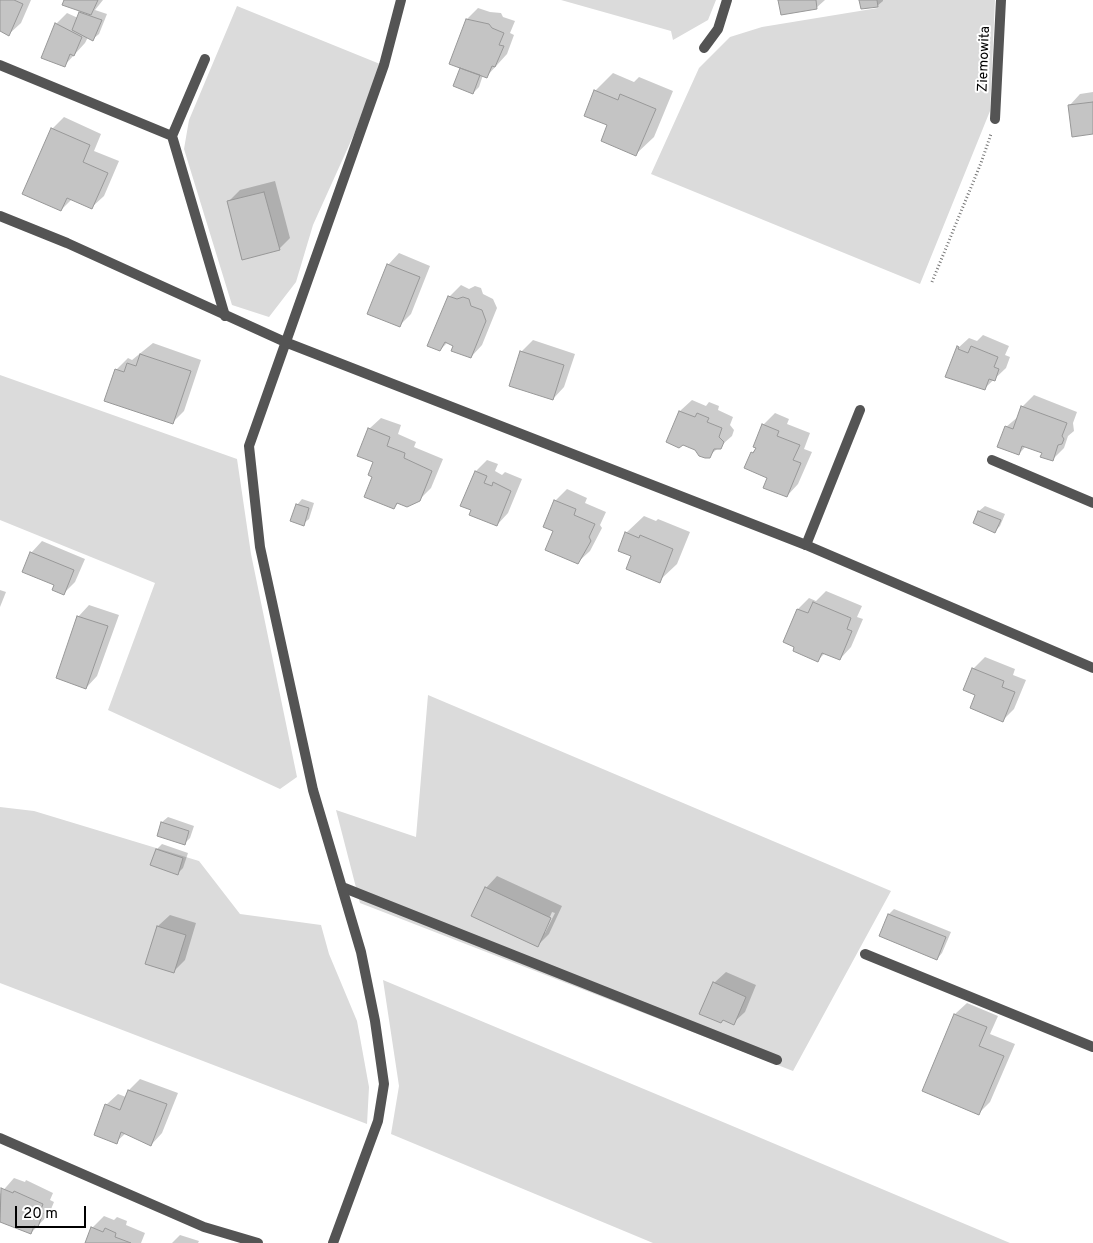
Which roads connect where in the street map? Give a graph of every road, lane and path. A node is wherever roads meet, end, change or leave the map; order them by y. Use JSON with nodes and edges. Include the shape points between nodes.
{"nodes":[{"id":1,"x":401,"y":0,"type":"edge"},
{"id":2,"x":726,"y":0,"type":"edge"},
{"id":3,"x":1001,"y":0,"type":"edge"},
{"id":4,"x":704,"y":48,"type":"dead end"},
{"id":5,"x":205,"y":59,"type":"dead end"},
{"id":6,"x":0,"y":65,"type":"edge"},
{"id":7,"x":995,"y":119,"type":"joint"},
{"id":8,"x":172,"y":136,"type":"junction"},
{"id":9,"x":0,"y":216,"type":"edge"},
{"id":10,"x":932,"y":282,"type":"dead end"},
{"id":11,"x":225,"y":316,"type":"junction"},
{"id":12,"x":285,"y":342,"type":"junction"},
{"id":13,"x":860,"y":410,"type":"dead end"},
{"id":14,"x":992,"y":460,"type":"dead end"},
{"id":15,"x":1093,"y":503,"type":"edge"},
{"id":16,"x":806,"y":545,"type":"junction"},
{"id":17,"x":1093,"y":668,"type":"edge"},
{"id":18,"x":342,"y":888,"type":"junction"},
{"id":19,"x":865,"y":954,"type":"dead end"},
{"id":20,"x":1093,"y":1047,"type":"edge"},
{"id":21,"x":777,"y":1060,"type":"dead end"},
{"id":22,"x":0,"y":1138,"type":"edge"},
{"id":23,"x":258,"y":1243,"type":"edge"},
{"id":24,"x":333,"y":1243,"type":"edge"}],
"edges":[{"from":1,"to":12,"type":"street","via":[[384,65]]},
{"from":2,"to":4,"type":"street","via":[[718,30]]},
{"from":3,"to":7,"type":"street","name":"Ziemowita"},
{"from":5,"to":8,"type":"street"},
{"from":6,"to":8,"type":"street"},
{"from":7,"to":10,"type":"path","via":[[981,163]]},
{"from":8,"to":11,"type":"street"},
{"from":9,"to":11,"type":"street","via":[[67,243]]},
{"from":11,"to":12,"type":"street"},
{"from":12,"to":16,"type":"street"},
{"from":12,"to":18,"type":"street","via":[[249,446],[253,493],[260,546],[313,790]]},
{"from":13,"to":16,"type":"street"},
{"from":14,"to":15,"type":"street"},
{"from":16,"to":17,"type":"street"},
{"from":18,"to":21,"type":"street"},
{"from":18,"to":24,"type":"street","via":[[361,952],[384,1084],[378,1121]]},
{"from":19,"to":20,"type":"street"},
{"from":22,"to":23,"type":"street","via":[[204,1227]]}]}
